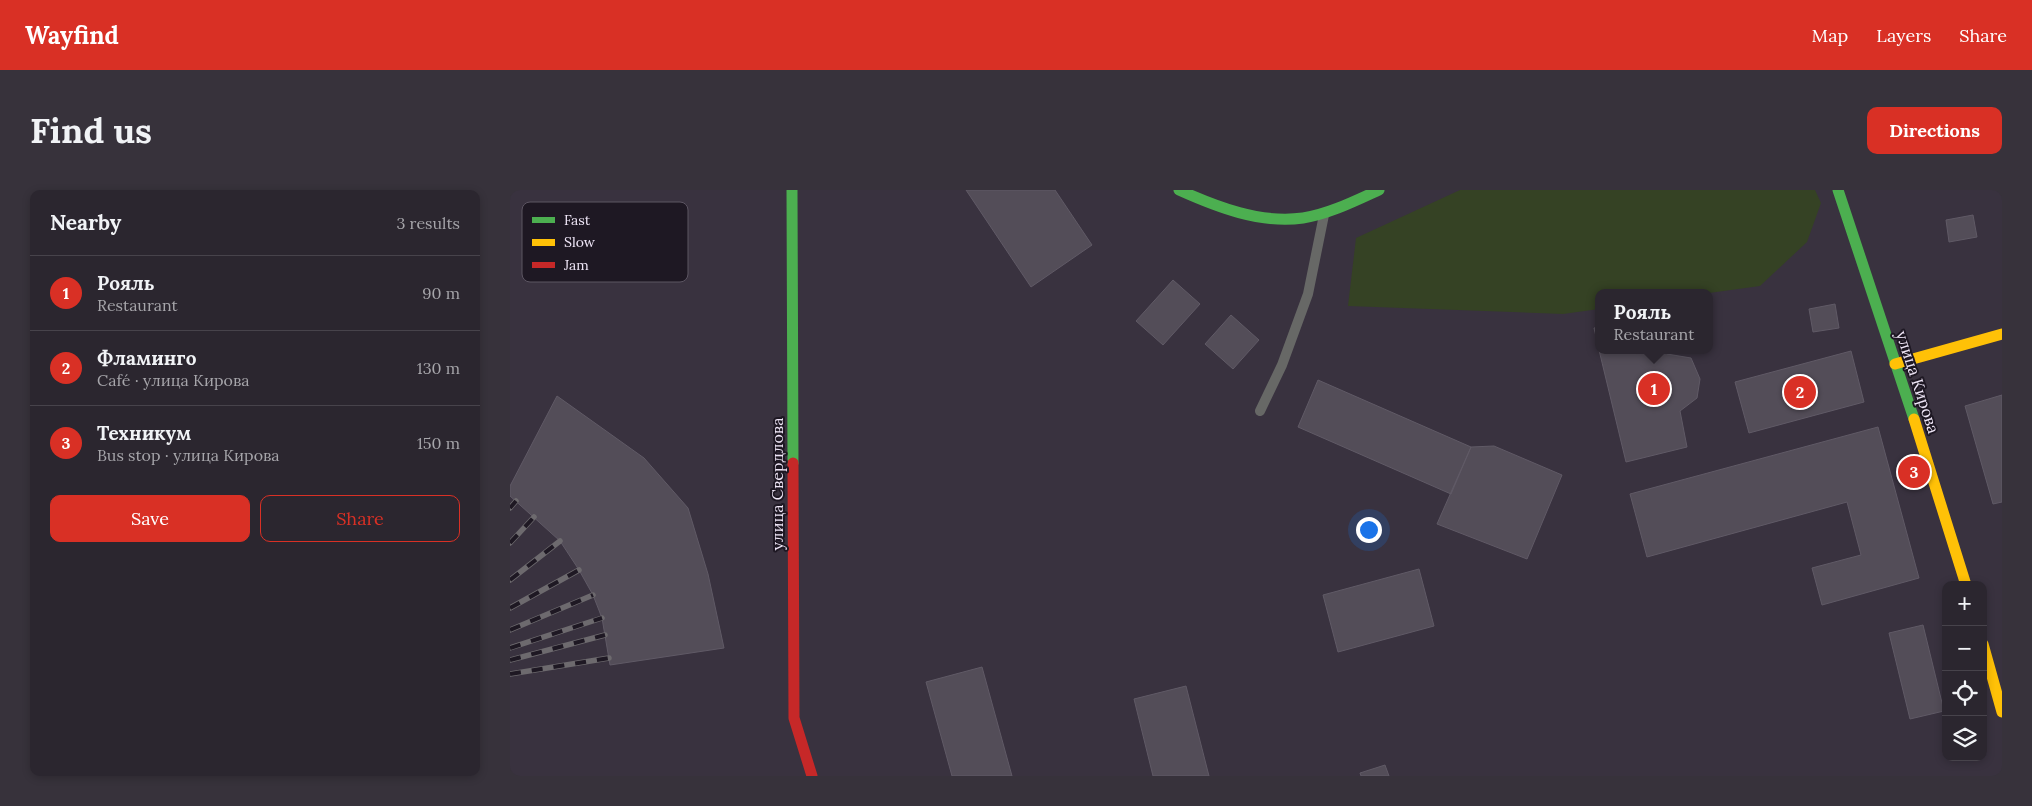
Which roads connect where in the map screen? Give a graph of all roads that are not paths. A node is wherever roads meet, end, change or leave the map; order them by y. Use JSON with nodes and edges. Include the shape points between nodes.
{"nodes":[{"id":1,"x":792,"y":190,"type":"edge"},
{"id":2,"x":1178,"y":190,"type":"edge"},
{"id":3,"x":1379,"y":190,"type":"edge"},
{"id":4,"x":1838,"y":190,"type":"edge"},
{"id":5,"x":1324,"y":211,"type":"junction"},
{"id":6,"x":2002,"y":334,"type":"edge"},
{"id":7,"x":1895,"y":364,"type":"junction"},
{"id":8,"x":1260,"y":411,"type":"dead end"},
{"id":9,"x":1965,"y":581,"type":"edge"},
{"id":10,"x":1987,"y":658,"type":"edge"},
{"id":11,"x":2002,"y":712,"type":"edge"},
{"id":12,"x":812,"y":776,"type":"edge"}],
"edges":[{"from":1,"to":12,"type":"street","name":"улица Свердлова","via":[[794,718]]},
{"from":2,"to":5,"type":"street","via":[[1214,206],[1252,215],[1295,219]]},
{"from":3,"to":5,"type":"street"},
{"from":4,"to":7,"type":"street","name":"улица Кирова"},
{"from":5,"to":8,"type":"lane","via":[[1308,294],[1282,365]]},
{"from":6,"to":7,"type":"street"},
{"from":7,"to":9,"type":"street","name":"улица Кирова"},
{"from":10,"to":11,"type":"street"}]}
